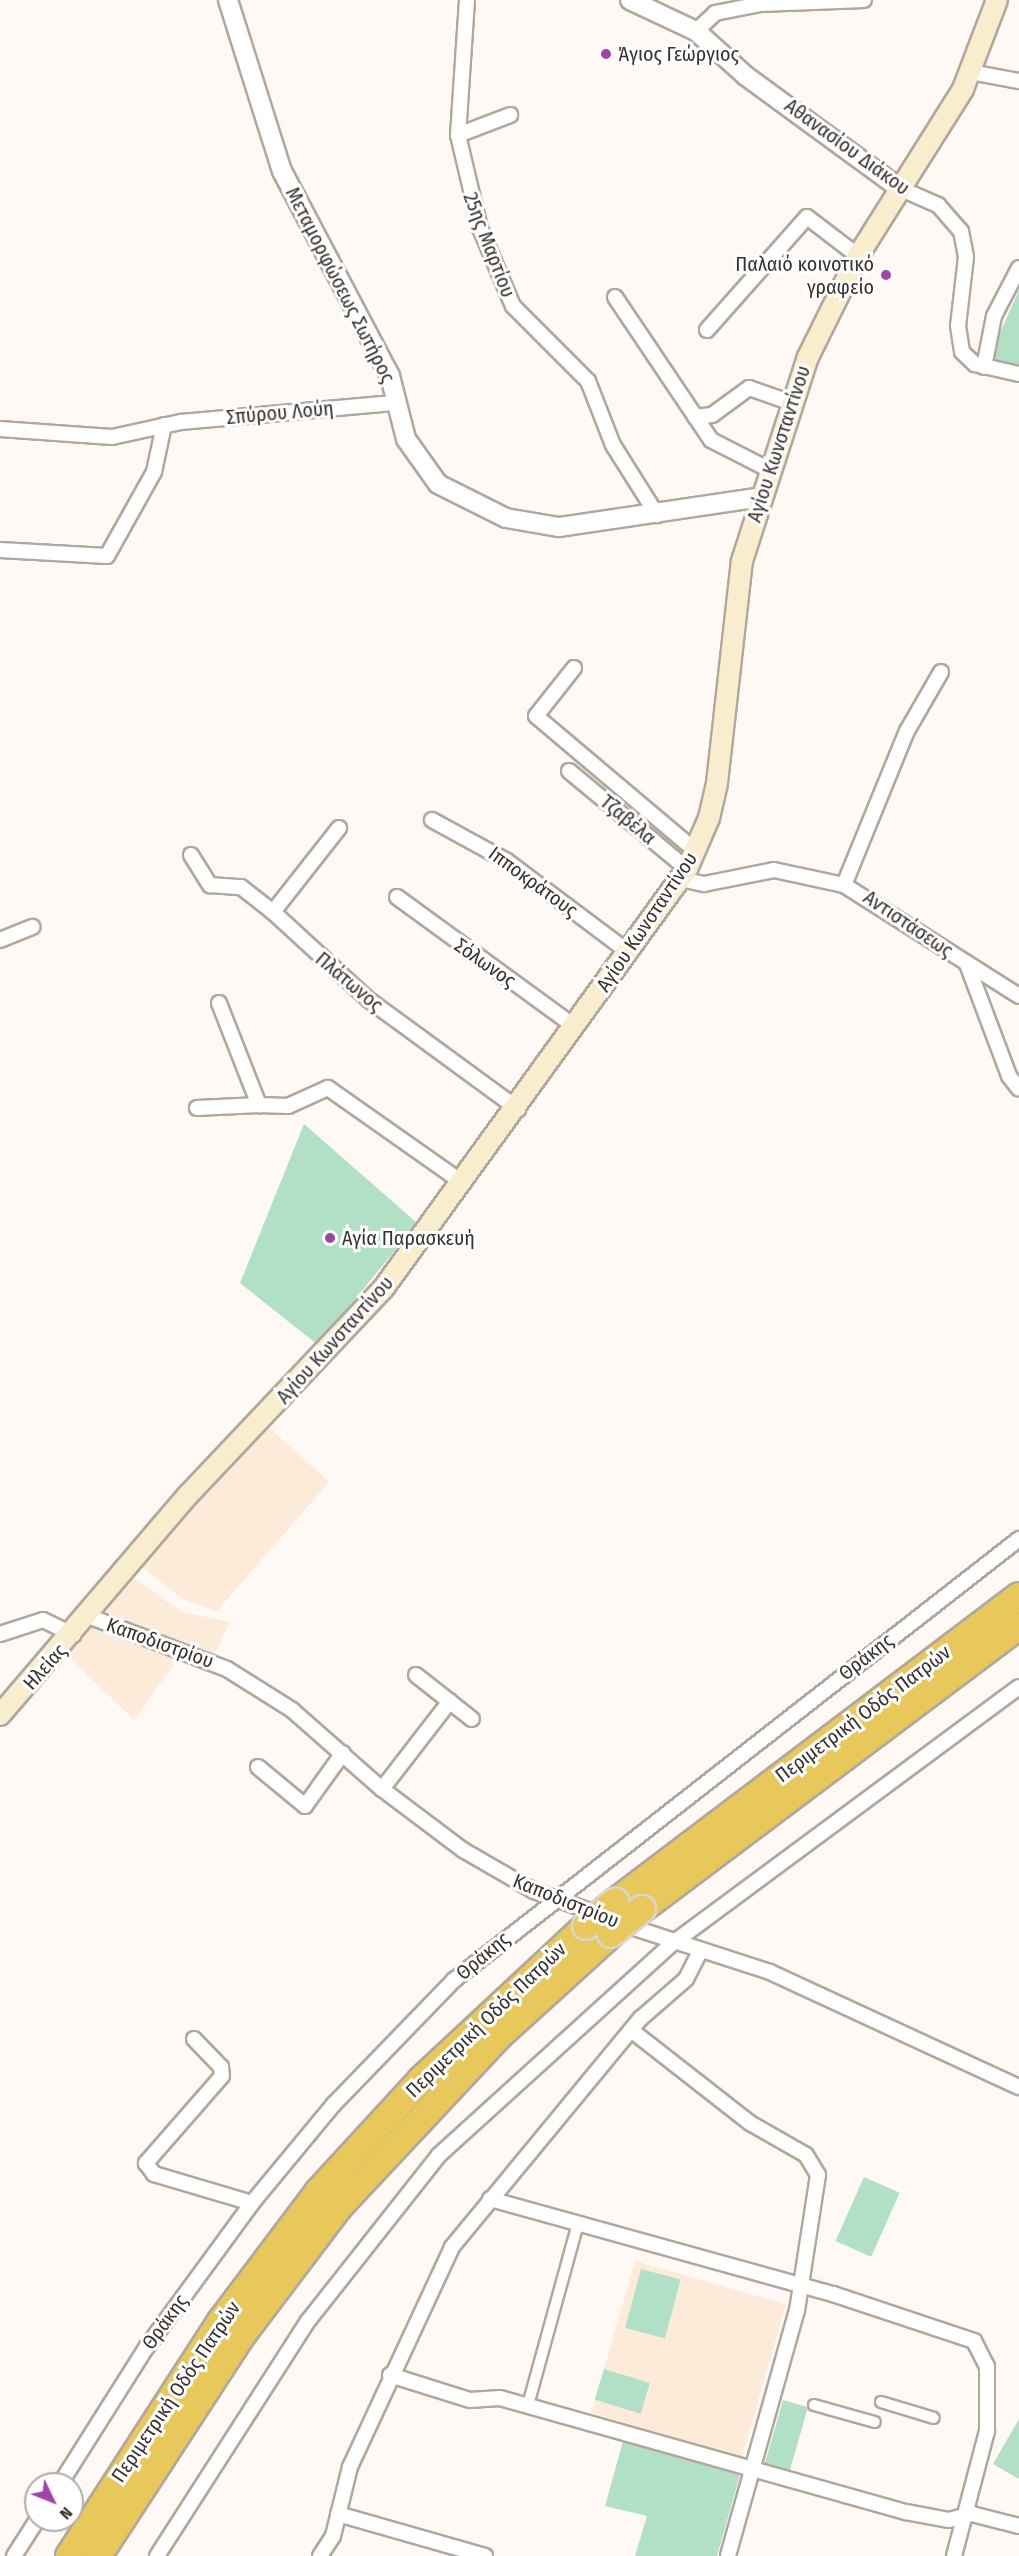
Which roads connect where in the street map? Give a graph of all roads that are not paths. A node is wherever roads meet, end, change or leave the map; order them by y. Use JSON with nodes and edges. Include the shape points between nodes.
{"nodes":[{"id":1,"x":228,"y":0,"type":"edge"},
{"id":2,"x":467,"y":0,"type":"edge"},
{"id":3,"x":630,"y":0,"type":"edge"},
{"id":4,"x":864,"y":0,"type":"edge"},
{"id":5,"x":995,"y":0,"type":"edge"},
{"id":6,"x":835,"y":2,"type":"edge"},
{"id":7,"x":696,"y":31,"type":"junction"},
{"id":8,"x":970,"y":72,"type":"junction"},
{"id":9,"x":1019,"y":81,"type":"edge"},
{"id":10,"x":510,"y":115,"type":"dead end"},
{"id":11,"x":458,"y":135,"type":"junction"},
{"id":12,"x":899,"y":188,"type":"junction"},
{"id":13,"x":858,"y":256,"type":"junction"},
{"id":14,"x":1019,"y":268,"type":"edge"},
{"id":15,"x":615,"y":297,"type":"dead end"},
{"id":16,"x":707,"y":330,"type":"dead end"},
{"id":17,"x":984,"y":367,"type":"junction"},
{"id":18,"x":1019,"y":374,"type":"edge"},
{"id":19,"x":396,"y":403,"type":"junction"},
{"id":20,"x":792,"y":403,"type":"junction"},
{"id":21,"x":695,"y":417,"type":"junction"},
{"id":22,"x":164,"y":425,"type":"junction"},
{"id":23,"x":0,"y":429,"type":"edge"},
{"id":24,"x":770,"y":470,"type":"junction"},
{"id":25,"x":761,"y":496,"type":"junction"},
{"id":26,"x":657,"y":514,"type":"junction"},
{"id":27,"x":0,"y":550,"type":"edge"},
{"id":28,"x":574,"y":668,"type":"dead end"},
{"id":29,"x":941,"y":672,"type":"dead end"},
{"id":30,"x":569,"y":771,"type":"dead end"},
{"id":31,"x":432,"y":820,"type":"dead end"},
{"id":32,"x":339,"y":828,"type":"dead end"},
{"id":33,"x":191,"y":855,"type":"dead end"},
{"id":34,"x":687,"y":866,"type":"junction"},
{"id":35,"x":844,"y":885,"type":"junction"},
{"id":36,"x":397,"y":897,"type":"dead end"},
{"id":37,"x":273,"y":912,"type":"junction"},
{"id":38,"x":32,"y":927,"type":"dead end"},
{"id":39,"x":0,"y":940,"type":"edge"},
{"id":40,"x":628,"y":952,"type":"junction"},
{"id":41,"x":967,"y":964,"type":"junction"},
{"id":42,"x":1019,"y":996,"type":"edge"},
{"id":43,"x":219,"y":1003,"type":"dead end"},
{"id":44,"x":575,"y":1027,"type":"junction"},
{"id":45,"x":1019,"y":1089,"type":"edge"},
{"id":46,"x":259,"y":1105,"type":"junction"},
{"id":47,"x":196,"y":1108,"type":"dead end"},
{"id":48,"x":518,"y":1108,"type":"junction"},
{"id":49,"x":463,"y":1183,"type":"junction"},
{"id":50,"x":1019,"y":1539,"type":"edge"},
{"id":51,"x":1019,"y":1596,"type":"edge"},
{"id":52,"x":88,"y":1616,"type":"junction"},
{"id":53,"x":1019,"y":1626,"type":"edge"},
{"id":54,"x":0,"y":1634,"type":"edge"},
{"id":55,"x":74,"y":1635,"type":"junction"},
{"id":56,"x":416,"y":1675,"type":"dead end"},
{"id":57,"x":1019,"y":1686,"type":"edge"},
{"id":58,"x":450,"y":1701,"type":"junction"},
{"id":59,"x":0,"y":1715,"type":"edge"},
{"id":60,"x":472,"y":1719,"type":"dead end"},
{"id":61,"x":343,"y":1753,"type":"junction"},
{"id":62,"x":258,"y":1767,"type":"dead end"},
{"id":63,"x":382,"y":1789,"type":"junction"},
{"id":64,"x":553,"y":1899,"type":"junction"},
{"id":65,"x":673,"y":1943,"type":"junction"},
{"id":66,"x":700,"y":1952,"type":"junction"},
{"id":67,"x":632,"y":2030,"type":"junction"},
{"id":68,"x":194,"y":2039,"type":"dead end"},
{"id":69,"x":1019,"y":2087,"type":"edge"},
{"id":70,"x":489,"y":2199,"type":"junction"},
{"id":71,"x":252,"y":2203,"type":"junction"},
{"id":72,"x":578,"y":2224,"type":"junction"},
{"id":73,"x":798,"y":2286,"type":"junction"},
{"id":74,"x":390,"y":2375,"type":"junction"},
{"id":75,"x":881,"y":2403,"type":"dead end"},
{"id":76,"x":528,"y":2405,"type":"junction"},
{"id":77,"x":814,"y":2405,"type":"dead end"},
{"id":78,"x":934,"y":2418,"type":"dead end"},
{"id":79,"x":875,"y":2422,"type":"dead end"},
{"id":80,"x":753,"y":2469,"type":"junction"},
{"id":81,"x":68,"y":2472,"type":"edge"},
{"id":82,"x":338,"y":2514,"type":"junction"},
{"id":83,"x":964,"y":2517,"type":"junction"},
{"id":84,"x":1019,"y":2526,"type":"edge"},
{"id":85,"x":29,"y":2532,"type":"edge"},
{"id":86,"x":14,"y":2556,"type":"edge"},
{"id":87,"x":69,"y":2556,"type":"edge"},
{"id":88,"x":98,"y":2556,"type":"edge"},
{"id":89,"x":157,"y":2556,"type":"edge"},
{"id":90,"x":320,"y":2556,"type":"edge"},
{"id":91,"x":484,"y":2556,"type":"edge"},
{"id":92,"x":728,"y":2556,"type":"edge"},
{"id":93,"x":954,"y":2556,"type":"edge"}],
"edges":[{"from":1,"to":19,"type":"street","name":"Μεταμορφώσεως Σωτήρος","via":[[274,153],[310,233],[390,376]]},
{"from":2,"to":11,"type":"street","name":"25ης Μαρτίου"},
{"from":3,"to":7,"type":"street","name":"Αθανασίου Διάκου"},
{"from":4,"to":6,"type":"street"},
{"from":5,"to":8,"type":"main road","name":"Αγίου Κωνσταντίνου"},
{"from":6,"to":7,"type":"street","via":[[760,4],[715,13]]},
{"from":7,"to":12,"type":"street","name":"Αθανασίου Διάκου","via":[[746,76]]},
{"from":8,"to":9,"type":"street"},
{"from":8,"to":12,"type":"main road","name":"Αγίου Κωνσταντίνου"},
{"from":10,"to":11,"type":"street"},
{"from":11,"to":26,"type":"street","name":"25ης Μαρτίου","via":[[465,180],[508,297],[588,381],[620,460]]},
{"from":12,"to":13,"type":"main road","name":"Αγίου Κωνσταντίνου"},
{"from":12,"to":17,"type":"street","name":"Αθανασίου Διάκου","via":[[938,205],[961,231],[966,276],[960,313],[962,352]]},
{"from":13,"to":16,"type":"street","via":[[807,217]]},
{"from":13,"to":20,"type":"main road","name":"Αγίου Κωνσταντίνου","via":[[821,325]]},
{"from":14,"to":17,"type":"street","via":[[994,316]]},
{"from":15,"to":21,"type":"street","via":[[665,365]]},
{"from":17,"to":18,"type":"street"},
{"from":19,"to":22,"type":"street","name":"Σπύρου Λούη"},
{"from":19,"to":26,"type":"street","name":"Μεταμορφώσεως Σωτήρος","via":[[400,426],[420,464],[438,484],[472,505],[523,522],[559,527]]},
{"from":20,"to":21,"type":"street","via":[[749,388],[712,415]]},
{"from":20,"to":24,"type":"main road","name":"Αγίου Κωνσταντίνου"},
{"from":21,"to":24,"type":"street","via":[[722,450]]},
{"from":22,"to":23,"type":"street","name":"Σπύρου Λούη","via":[[112,438]]},
{"from":22,"to":27,"type":"street","via":[[154,472],[107,556]]},
{"from":24,"to":25,"type":"main road","name":"Αγίου Κωνσταντίνου"},
{"from":25,"to":26,"type":"street","name":"Μεταμορφώσεως Σωτήρος"},
{"from":25,"to":34,"type":"main road","name":"Αγίου Κωνσταντίνου","via":[[735,603],[717,783]]},
{"from":28,"to":34,"type":"street","via":[[536,716]]},
{"from":29,"to":35,"type":"street","via":[[908,731]]},
{"from":30,"to":34,"type":"street","name":"Τζαβέλα"},
{"from":31,"to":40,"type":"street","name":"Ιπποκράτους","via":[[507,861]]},
{"from":32,"to":37,"type":"street"},
{"from":33,"to":37,"type":"street","name":"Πλάτωνος","via":[[210,885],[241,887]]},
{"from":34,"to":35,"type":"street","name":"Αντιστάσεως","via":[[704,884],[774,870]]},
{"from":34,"to":40,"type":"main road","name":"Αγίου Κωνσταντίνου"},
{"from":35,"to":41,"type":"street","name":"Αντιστάσεως"},
{"from":36,"to":44,"type":"street","name":"Σόλωνος"},
{"from":37,"to":48,"type":"street","name":"Πλάτωνος","via":[[369,1000]]},
{"from":38,"to":39,"type":"street"},
{"from":40,"to":44,"type":"main road","name":"Αγίου Κωνσταντίνου"},
{"from":41,"to":42,"type":"street"},
{"from":41,"to":45,"type":"street","name":"Αντιστάσεως","via":[[1009,1076]]},
{"from":43,"to":46,"type":"street"},
{"from":44,"to":48,"type":"main road","name":"Αγίου Κωνσταντίνου"},
{"from":46,"to":47,"type":"street"},
{"from":46,"to":49,"type":"street","via":[[288,1106],[328,1088]]},
{"from":48,"to":49,"type":"main road","name":"Αγίου Κωνσταντίνου"},
{"from":49,"to":52,"type":"main road","name":"Αγίου Κωνσταντίνου","via":[[367,1308],[188,1495]]},
{"from":50,"to":64,"type":"street","name":"Θράκης"},
{"from":51,"to":87,"type":"highway","name":"Περιμετρική Οδός Πατρών","bridge":true,"via":[[615,1902],[421,2080],[319,2191],[221,2321]]},
{"from":52,"to":55,"type":"main road","name":"Ηλείας"},
{"from":52,"to":61,"type":"street","name":"Καποδιστρίου","via":[[227,1669],[292,1710]]},
{"from":53,"to":88,"type":"highway","name":"Περιμετρική Οδός Πατρών","bridge":true,"via":[[642,1909],[492,2043],[338,2208],[242,2335]]},
{"from":54,"to":55,"type":"street","via":[[43,1620]]},
{"from":55,"to":59,"type":"main road","name":"Ηλείας"},
{"from":56,"to":58,"type":"street"},
{"from":57,"to":65,"type":"street"},
{"from":58,"to":60,"type":"street"},
{"from":58,"to":63,"type":"street"},
{"from":61,"to":62,"type":"street","via":[[305,1806]]},
{"from":61,"to":63,"type":"street","name":"Καποδιστρίου"},
{"from":63,"to":64,"type":"street","name":"Καποδιστρίου","via":[[463,1850]]},
{"from":64,"to":65,"type":"street","name":"Καποδιστρίου"},
{"from":64,"to":71,"type":"street","name":"Θράκης","via":[[454,1980],[334,2104]]},
{"from":65,"to":66,"type":"street","name":"Καποδιστρίου"},
{"from":65,"to":89,"type":"street","via":[[439,2155],[308,2321]]},
{"from":66,"to":67,"type":"street","via":[[686,1979]]},
{"from":66,"to":69,"type":"street","name":"Καποδιστρίου","via":[[770,1972]]},
{"from":67,"to":70,"type":"street"},
{"from":67,"to":73,"type":"street","via":[[750,2123],[812,2162],[817,2196]]},
{"from":68,"to":71,"type":"street","via":[[221,2067],[222,2076],[146,2163],[154,2174]]},
{"from":70,"to":72,"type":"street"},
{"from":70,"to":74,"type":"street","via":[[452,2247]]},
{"from":71,"to":81,"type":"street","name":"Θράκης","via":[[146,2348]]},
{"from":72,"to":73,"type":"street"},
{"from":72,"to":76,"type":"street"},
{"from":73,"to":80,"type":"street","via":[[797,2310]]},
{"from":73,"to":83,"type":"street","via":[[963,2335],[981,2349],[988,2376],[987,2431]]},
{"from":74,"to":76,"type":"street","via":[[470,2400],[500,2398]]},
{"from":74,"to":82,"type":"street","via":[[350,2467]]},
{"from":75,"to":78,"type":"street"},
{"from":76,"to":80,"type":"street"},
{"from":77,"to":79,"type":"street"},
{"from":80,"to":83,"type":"street","via":[[906,2512]]},
{"from":80,"to":92,"type":"street"},
{"from":82,"to":90,"type":"street"},
{"from":82,"to":91,"type":"street"},
{"from":83,"to":84,"type":"street","via":[[972,2514]]},
{"from":83,"to":93,"type":"street"},
{"from":85,"to":86,"type":"street"}]}
